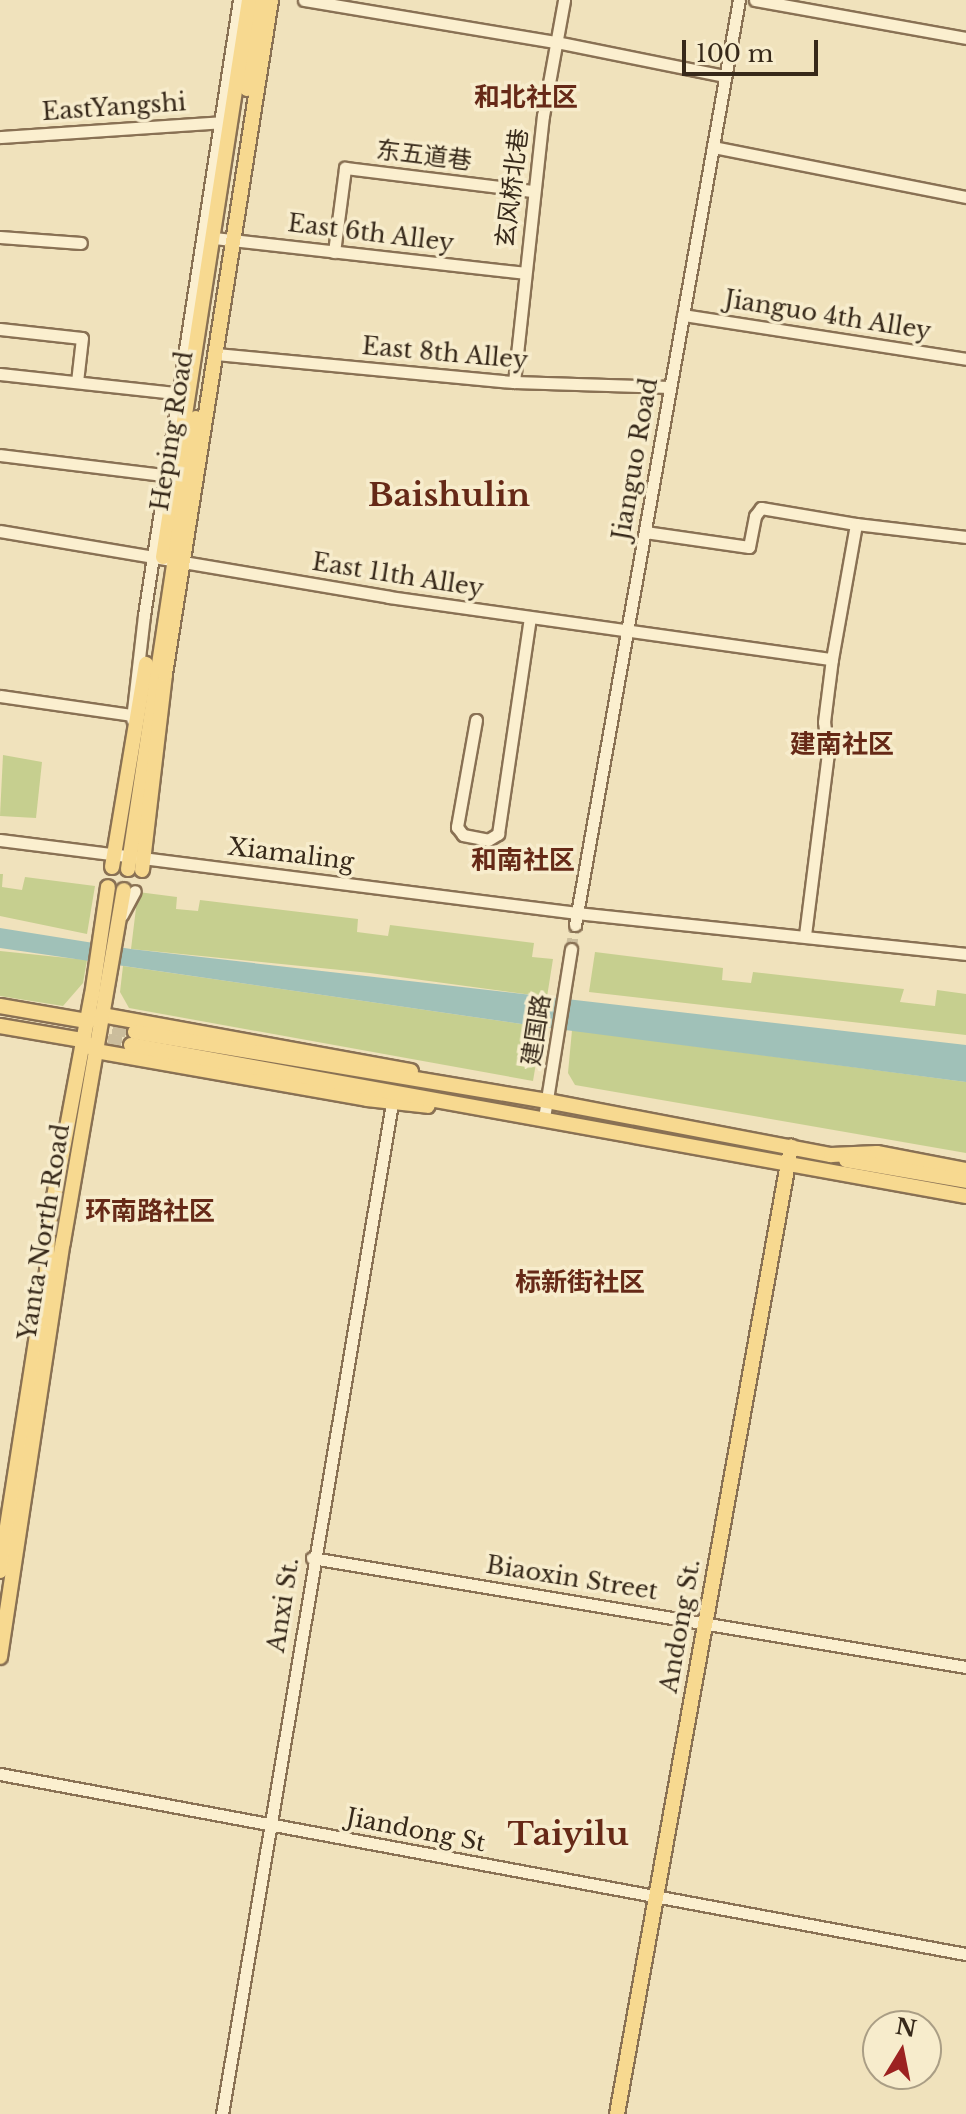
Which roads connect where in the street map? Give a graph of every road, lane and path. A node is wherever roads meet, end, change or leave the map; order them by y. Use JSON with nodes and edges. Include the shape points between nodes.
{"nodes":[{"id":1,"x":239,"y":0,"type":"edge"},
{"id":2,"x":249,"y":0,"type":"edge"},
{"id":3,"x":260,"y":0,"type":"edge"},
{"id":4,"x":271,"y":0,"type":"edge"},
{"id":5,"x":304,"y":0,"type":"edge"},
{"id":6,"x":564,"y":0,"type":"edge"},
{"id":7,"x":739,"y":0,"type":"edge"},
{"id":8,"x":755,"y":0,"type":"edge"},
{"id":9,"x":966,"y":38,"type":"edge"},
{"id":10,"x":556,"y":42,"type":"junction"},
{"id":11,"x":725,"y":76,"type":"junction"},
{"id":12,"x":226,"y":122,"type":"junction"},
{"id":13,"x":0,"y":137,"type":"edge"},
{"id":14,"x":713,"y":147,"type":"junction"},
{"id":15,"x":533,"y":191,"type":"junction"},
{"id":16,"x":966,"y":197,"type":"edge"},
{"id":17,"x":0,"y":237,"type":"edge"},
{"id":18,"x":224,"y":239,"type":"junction"},
{"id":19,"x":81,"y":243,"type":"dead end"},
{"id":20,"x":334,"y":252,"type":"junction"},
{"id":21,"x":524,"y":273,"type":"junction"},
{"id":22,"x":683,"y":315,"type":"junction"},
{"id":23,"x":0,"y":329,"type":"edge"},
{"id":24,"x":216,"y":354,"type":"junction"},
{"id":25,"x":966,"y":359,"type":"edge"},
{"id":26,"x":0,"y":374,"type":"edge"},
{"id":27,"x":77,"y":382,"type":"junction"},
{"id":28,"x":514,"y":382,"type":"junction"},
{"id":29,"x":670,"y":387,"type":"junction"},
{"id":30,"x":184,"y":394,"type":"junction"},
{"id":31,"x":0,"y":455,"type":"edge"},
{"id":32,"x":171,"y":476,"type":"junction"},
{"id":33,"x":856,"y":524,"type":"junction"},
{"id":34,"x":0,"y":531,"type":"edge"},
{"id":35,"x":645,"y":532,"type":"junction"},
{"id":36,"x":966,"y":537,"type":"edge"},
{"id":37,"x":167,"y":562,"type":"junction"},
{"id":38,"x":530,"y":618,"type":"junction"},
{"id":39,"x":627,"y":632,"type":"junction"},
{"id":40,"x":832,"y":659,"type":"junction"},
{"id":41,"x":0,"y":696,"type":"edge"},
{"id":42,"x":134,"y":716,"type":"junction"},
{"id":43,"x":476,"y":720,"type":"dead end"},
{"id":44,"x":0,"y":840,"type":"edge"},
{"id":45,"x":113,"y":860,"type":"junction"},
{"id":46,"x":136,"y":863,"type":"junction"},
{"id":47,"x":108,"y":887,"type":"dead end"},
{"id":48,"x":130,"y":890,"type":"dead end"},
{"id":49,"x":576,"y":919,"type":"junction"},
{"id":50,"x":109,"y":925,"type":"junction"},
{"id":51,"x":805,"y":935,"type":"junction"},
{"id":52,"x":571,"y":949,"type":"tunnel mouth"},
{"id":53,"x":966,"y":954,"type":"edge"},
{"id":54,"x":99,"y":996,"type":"junction"},
{"id":55,"x":0,"y":1006,"type":"edge"},
{"id":56,"x":102,"y":1015,"type":"junction"},
{"id":57,"x":87,"y":1021,"type":"junction"},
{"id":58,"x":0,"y":1026,"type":"edge"},
{"id":59,"x":82,"y":1040,"type":"junction"},
{"id":60,"x":96,"y":1051,"type":"junction"},
{"id":61,"x":500,"y":1095,"type":"junction"},
{"id":62,"x":547,"y":1101,"type":"junction"},
{"id":63,"x":392,"y":1103,"type":"junction"},
{"id":64,"x":500,"y":1110,"type":"junction"},
{"id":65,"x":544,"y":1118,"type":"junction"},
{"id":66,"x":791,"y":1147,"type":"junction"},
{"id":67,"x":831,"y":1155,"type":"junction"},
{"id":68,"x":788,"y":1165,"type":"junction"},
{"id":69,"x":966,"y":1170,"type":"edge"},
{"id":70,"x":829,"y":1173,"type":"junction"},
{"id":71,"x":966,"y":1181,"type":"edge"},
{"id":72,"x":966,"y":1196,"type":"edge"},
{"id":73,"x":966,"y":1205,"type":"edge"},
{"id":74,"x":312,"y":1558,"type":"junction"},
{"id":75,"x":0,"y":1571,"type":"edge"},
{"id":76,"x":703,"y":1621,"type":"junction"},
{"id":77,"x":0,"y":1657,"type":"edge"},
{"id":78,"x":966,"y":1667,"type":"edge"},
{"id":79,"x":0,"y":1774,"type":"edge"},
{"id":80,"x":269,"y":1825,"type":"junction"},
{"id":81,"x":655,"y":1896,"type":"junction"},
{"id":82,"x":966,"y":1954,"type":"edge"},
{"id":83,"x":222,"y":2114,"type":"edge"},
{"id":84,"x":617,"y":2114,"type":"edge"}],
"edges":[{"from":1,"to":12,"type":"street"},
{"from":2,"to":12,"type":"main road","name":"Heping Road"},
{"from":3,"to":18,"type":"main road","name":"Heping Road"},
{"from":4,"to":18,"type":"main road"},
{"from":5,"to":10,"type":"street"},
{"from":6,"to":10,"type":"street","name":"玄风桥北巷"},
{"from":7,"to":11,"type":"street","name":"Jianguo Road"},
{"from":8,"to":9,"type":"street"},
{"from":10,"to":11,"type":"street"},
{"from":10,"to":15,"type":"street","name":"玄风桥北巷"},
{"from":11,"to":14,"type":"street","name":"Jianguo Road"},
{"from":12,"to":13,"type":"street","name":"EastYangshi"},
{"from":12,"to":18,"type":"main road","name":"Heping Road"},
{"from":12,"to":30,"type":"street"},
{"from":14,"to":16,"type":"street"},
{"from":14,"to":22,"type":"street","name":"Jianguo Road"},
{"from":15,"to":20,"type":"street","name":"东五道巷","via":[[345,168]]},
{"from":15,"to":21,"type":"street","name":"玄风桥北巷"},
{"from":17,"to":19,"type":"street"},
{"from":18,"to":20,"type":"street","name":"East 6th Alley"},
{"from":18,"to":24,"type":"main road"},
{"from":18,"to":30,"type":"main road","name":"Heping Road"},
{"from":18,"to":37,"type":"main road","name":"Heping Road"},
{"from":20,"to":21,"type":"street","name":"East 6th Alley"},
{"from":21,"to":28,"type":"street","name":"玄风桥北巷"},
{"from":22,"to":25,"type":"street","name":"Jianguo 4th Alley"},
{"from":22,"to":29,"type":"street","name":"Jianguo Road"},
{"from":23,"to":27,"type":"street","via":[[82,338]]},
{"from":24,"to":28,"type":"street","name":"East 8th Alley"},
{"from":24,"to":37,"type":"main road"},
{"from":26,"to":27,"type":"street"},
{"from":27,"to":30,"type":"street"},
{"from":28,"to":29,"type":"street","name":"East 8th Alley"},
{"from":29,"to":35,"type":"street","name":"Jianguo Road"},
{"from":30,"to":32,"type":"main road","name":"Heping Road"},
{"from":31,"to":32,"type":"street"},
{"from":32,"to":37,"type":"main road","name":"Heping Road"},
{"from":33,"to":35,"type":"street","via":[[761,508],[749,547]]},
{"from":33,"to":36,"type":"street"},
{"from":33,"to":40,"type":"street"},
{"from":34,"to":37,"type":"street","name":"East 11th Alley"},
{"from":35,"to":39,"type":"street","name":"Jianguo Road"},
{"from":37,"to":38,"type":"street","name":"East 11th Alley"},
{"from":37,"to":42,"type":"main road","name":"Heping Road"},
{"from":37,"to":46,"type":"main road","name":"Heping Road"},
{"from":38,"to":39,"type":"street","name":"East 11th Alley"},
{"from":38,"to":43,"type":"street","via":[[498,834],[488,840],[463,835],[457,827]]},
{"from":39,"to":40,"type":"street","name":"East 11th Alley"},
{"from":39,"to":49,"type":"street","name":"Jianguo Road"},
{"from":40,"to":51,"type":"street","via":[[824,722],[828,754]]},
{"from":41,"to":42,"type":"street"},
{"from":42,"to":45,"type":"main road","name":"Heping Road"},
{"from":44,"to":45,"type":"street","name":"Xiamaling"},
{"from":45,"to":46,"type":"street","name":"Xiamaling"},
{"from":46,"to":49,"type":"street","name":"Xiamaling"},
{"from":47,"to":50,"type":"main road"},
{"from":48,"to":50,"type":"main road"},
{"from":49,"to":51,"type":"street","name":"Xiamaling"},
{"from":50,"to":54,"type":"main road"},
{"from":51,"to":53,"type":"street","name":"Xiamaling"},
{"from":52,"to":62,"type":"street","name":"建国路"},
{"from":54,"to":56,"type":"main road","name":"Yanta North Road"},
{"from":54,"to":57,"type":"main road","name":"Yanta North Road"},
{"from":55,"to":57,"type":"main road"},
{"from":56,"to":57,"type":"main road"},
{"from":56,"to":60,"type":"main road","name":"Yanta North Road"},
{"from":56,"to":61,"type":"main road","via":[[379,1063]]},
{"from":57,"to":59,"type":"main road","name":"Yanta North Road"},
{"from":58,"to":59,"type":"main road"},
{"from":59,"to":60,"type":"main road"},
{"from":59,"to":75,"type":"main road","name":"Yanta North Road","via":[[48,1229],[47,1271]]},
{"from":60,"to":63,"type":"main road"},
{"from":60,"to":77,"type":"main road","name":"Yanta North Road"},
{"from":61,"to":62,"type":"main road"},
{"from":61,"to":64,"type":"main road","via":[[133,1038]]},
{"from":62,"to":65,"type":"street","name":"建国路"},
{"from":62,"to":66,"type":"main road"},
{"from":63,"to":64,"type":"main road"},
{"from":63,"to":74,"type":"street","name":"Anxi St."},
{"from":64,"to":65,"type":"main road"},
{"from":65,"to":68,"type":"main road"},
{"from":66,"to":67,"type":"main road"},
{"from":66,"to":68,"type":"main road","name":"Andong St."},
{"from":67,"to":69,"type":"main road","via":[[877,1153]]},
{"from":67,"to":71,"type":"main road"},
{"from":68,"to":70,"type":"main road"},
{"from":68,"to":76,"type":"main road","name":"Andong St."},
{"from":70,"to":72,"type":"main road"},
{"from":70,"to":73,"type":"main road","via":[[872,1189]]},
{"from":74,"to":76,"type":"street","name":"Biaoxin Street"},
{"from":74,"to":80,"type":"street","name":"Anxi St."},
{"from":76,"to":78,"type":"street","name":"Biaoxin Street"},
{"from":76,"to":81,"type":"main road","name":"Andong St."},
{"from":79,"to":80,"type":"street","name":"Jiandong St"},
{"from":80,"to":81,"type":"street","name":"Jiandong St"},
{"from":80,"to":83,"type":"street","name":"Anxi St."},
{"from":81,"to":82,"type":"street","name":"Jiandong St"},
{"from":81,"to":84,"type":"main road","name":"Andong St."}]}
